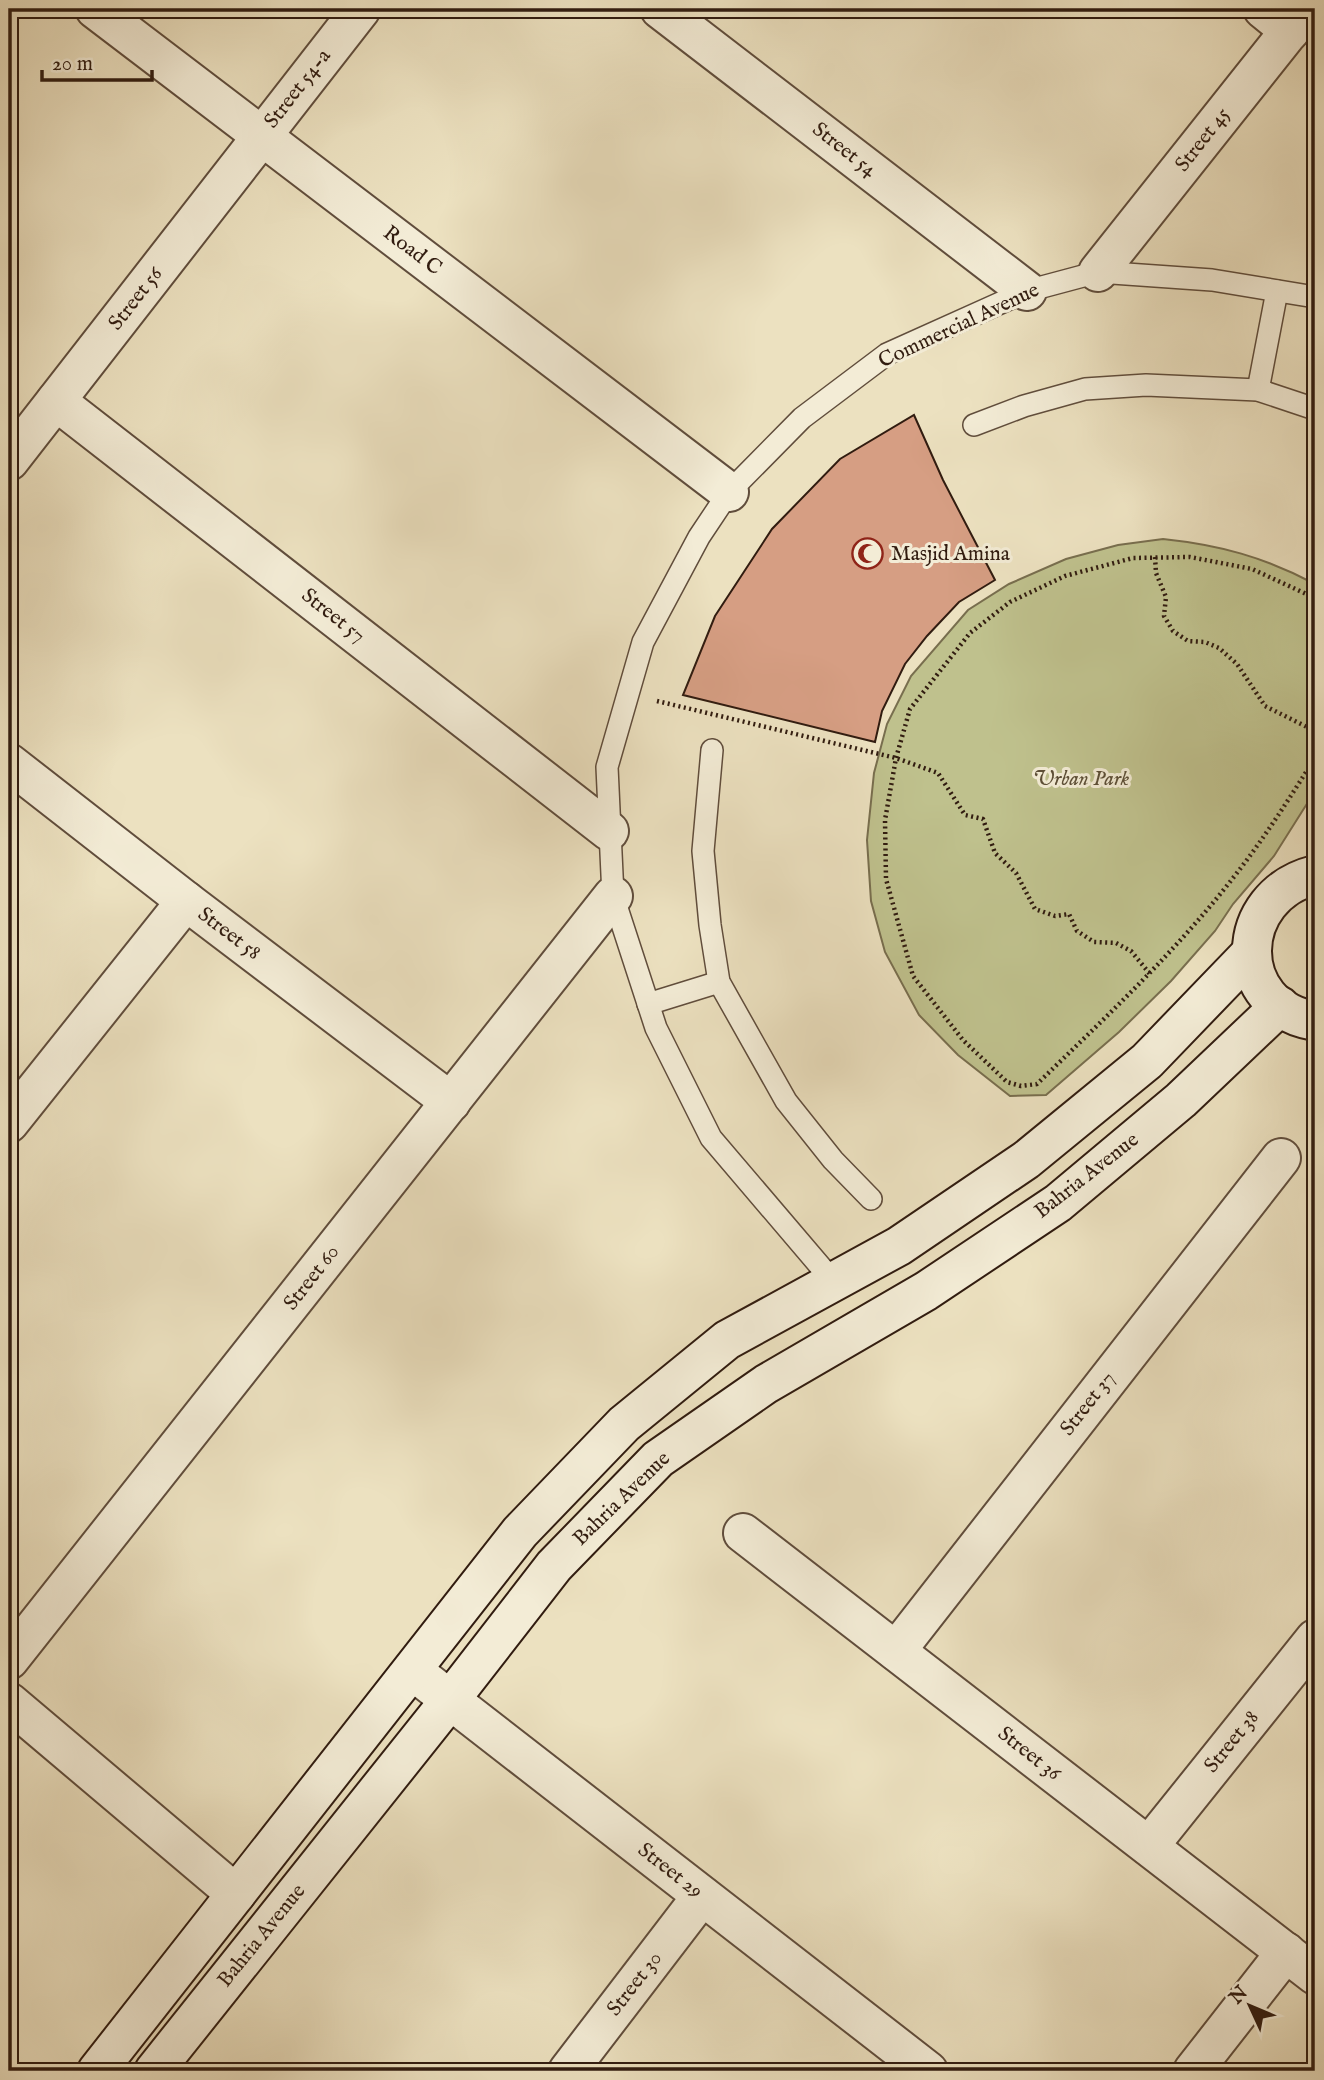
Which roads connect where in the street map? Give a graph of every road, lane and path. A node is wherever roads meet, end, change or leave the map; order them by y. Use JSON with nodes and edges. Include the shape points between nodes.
{"nodes":[{"id":1,"x":95,"y":9,"type":"edge"},
{"id":2,"x":361,"y":9,"type":"edge"},
{"id":3,"x":660,"y":9,"type":"edge"},
{"id":4,"x":1287,"y":16,"type":"edge"},
{"id":5,"x":261,"y":136,"type":"junction"},
{"id":6,"x":1098,"y":272,"type":"junction"},
{"id":7,"x":1277,"y":290,"type":"junction"},
{"id":8,"x":1027,"y":291,"type":"junction"},
{"id":9,"x":1315,"y":297,"type":"edge"},
{"id":10,"x":1258,"y":390,"type":"junction"},
{"id":11,"x":56,"y":401,"type":"junction"},
{"id":12,"x":1315,"y":409,"type":"edge"},
{"id":13,"x":974,"y":425,"type":"dead end"},
{"id":14,"x":9,"y":461,"type":"edge"},
{"id":15,"x":729,"y":492,"type":"junction"},
{"id":16,"x":1155,"y":558,"type":"junction"},
{"id":17,"x":1315,"y":598,"type":"edge"},
{"id":18,"x":628,"y":694,"type":"junction"},
{"id":19,"x":1315,"y":731,"type":"edge"},
{"id":20,"x":712,"y":750,"type":"dead end"},
{"id":21,"x":896,"y":758,"type":"junction"},
{"id":22,"x":1315,"y":758,"type":"edge"},
{"id":23,"x":9,"y":762,"type":"edge"},
{"id":24,"x":609,"y":831,"type":"junction"},
{"id":25,"x":1315,"y":874,"type":"edge"},
{"id":26,"x":613,"y":896,"type":"junction"},
{"id":27,"x":186,"y":901,"type":"junction"},
{"id":28,"x":1252,"y":952,"type":"junction"},
{"id":29,"x":1150,"y":974,"type":"junction"},
{"id":30,"x":719,"y":982,"type":"junction"},
{"id":31,"x":648,"y":1004,"type":"junction"},
{"id":32,"x":1280,"y":1006,"type":"junction"},
{"id":33,"x":1315,"y":1021,"type":"edge"},
{"id":34,"x":451,"y":1102,"type":"junction"},
{"id":35,"x":9,"y":1123,"type":"edge"},
{"id":36,"x":1281,"y":1158,"type":"dead end"},
{"id":37,"x":871,"y":1199,"type":"dead end"},
{"id":38,"x":832,"y":1280,"type":"junction"},
{"id":39,"x":743,"y":1533,"type":"dead end"},
{"id":40,"x":1315,"y":1639,"type":"edge"},
{"id":41,"x":896,"y":1651,"type":"junction"},
{"id":42,"x":9,"y":1660,"type":"edge"},
{"id":43,"x":413,"y":1671,"type":"junction"},
{"id":44,"x":450,"y":1700,"type":"junction"},
{"id":45,"x":9,"y":1702,"type":"edge"},
{"id":46,"x":1149,"y":1846,"type":"junction"},
{"id":47,"x":236,"y":1894,"type":"junction"},
{"id":48,"x":702,"y":1896,"type":"junction"},
{"id":49,"x":1301,"y":1963,"type":"edge"},
{"id":50,"x":97,"y":2071,"type":"edge"},
{"id":51,"x":154,"y":2071,"type":"edge"},
{"id":52,"x":568,"y":2071,"type":"edge"},
{"id":53,"x":928,"y":2071,"type":"edge"},
{"id":54,"x":1193,"y":2071,"type":"edge"}],
"edges":[{"from":1,"to":5,"type":"street","name":"Road C"},
{"from":2,"to":5,"type":"street","name":"Street 54-a"},
{"from":3,"to":8,"type":"street","name":"Street 54"},
{"from":4,"to":6,"type":"street","name":"Street 45"},
{"from":5,"to":11,"type":"street","name":"Street 56"},
{"from":5,"to":15,"type":"street","name":"Road C"},
{"from":6,"to":7,"type":"lane","name":"Commercial Avenue"},
{"from":6,"to":8,"type":"lane","name":"Commercial Avenue"},
{"from":7,"to":9,"type":"lane","name":"Commercial Avenue"},
{"from":7,"to":10,"type":"lane"},
{"from":8,"to":15,"type":"lane","name":"Commercial Avenue","via":[[887,355],[802,418]]},
{"from":10,"to":12,"type":"lane"},
{"from":10,"to":13,"type":"lane","via":[[1146,385],[1085,389]]},
{"from":11,"to":14,"type":"street","name":"Street 56"},
{"from":11,"to":24,"type":"street","name":"Street 57"},
{"from":15,"to":18,"type":"lane","name":"Commercial Avenue","via":[[699,537],[643,642]]},
{"from":16,"to":17,"type":"path","via":[[1190,557],[1252,569]]},
{"from":16,"to":19,"type":"path","via":[[1166,597],[1164,616],[1173,631],[1188,641],[1219,648],[1237,664],[1265,706]]},
{"from":16,"to":21,"type":"path","via":[[1133,558],[1065,576],[1010,602],[970,633],[910,709]]},
{"from":18,"to":21,"type":"path"},
{"from":18,"to":24,"type":"lane","name":"Commercial Avenue","via":[[607,767]]},
{"from":20,"to":30,"type":"lane","via":[[703,851]]},
{"from":21,"to":29,"type":"path","via":[[937,773],[965,815],[983,818],[995,853],[1016,873],[1035,909],[1055,916],[1069,914],[1077,931],[1094,942],[1116,943],[1131,951]]},
{"from":21,"to":29,"type":"path","via":[[885,820],[886,879],[913,976],[963,1040],[1006,1082],[1021,1087],[1037,1084]]},
{"from":22,"to":29,"type":"path","via":[[1244,865]]},
{"from":23,"to":27,"type":"street","name":"Street 58"},
{"from":24,"to":26,"type":"lane","name":"Commercial Avenue"},
{"from":25,"to":28,"type":"street","via":[[1276,894],[1262,911]]},
{"from":26,"to":31,"type":"lane","name":"Commercial Avenue"},
{"from":26,"to":34,"type":"street","name":"Street 60"},
{"from":27,"to":34,"type":"street","name":"Street 58"},
{"from":27,"to":35,"type":"street"},
{"from":28,"to":32,"type":"street","via":[[1265,992]]},
{"from":28,"to":38,"type":"street","via":[[1147,1060],[1026,1160],[899,1246]]},
{"from":30,"to":31,"type":"lane"},
{"from":30,"to":37,"type":"lane","via":[[786,1101]]},
{"from":31,"to":38,"type":"lane","name":"Commercial Avenue","via":[[710,1138]]},
{"from":32,"to":33,"type":"street","via":[[1301,1019]]},
{"from":32,"to":44,"type":"street","name":"Bahria Avenue","via":[[1181,1100],[1058,1203],[926,1291],[766,1384],[658,1459],[554,1566]]},
{"from":34,"to":42,"type":"street","name":"Street 60"},
{"from":36,"to":41,"type":"street","name":"Street 37"},
{"from":38,"to":43,"type":"street","via":[[727,1340],[624,1424],[520,1532]]},
{"from":39,"to":41,"type":"street","name":"Street 36"},
{"from":40,"to":46,"type":"street","name":"Street 38"},
{"from":41,"to":46,"type":"street","name":"Street 36"},
{"from":43,"to":44,"type":"street","name":"Street 29"},
{"from":43,"to":47,"type":"street"},
{"from":44,"to":48,"type":"street","name":"Street 29"},
{"from":44,"to":51,"type":"street","name":"Bahria Avenue"},
{"from":45,"to":47,"type":"street"},
{"from":46,"to":49,"type":"street","name":"Street 36"},
{"from":47,"to":50,"type":"street"},
{"from":48,"to":52,"type":"street","name":"Street 30"},
{"from":48,"to":53,"type":"street","name":"Street 29"},
{"from":49,"to":54,"type":"street"}]}
